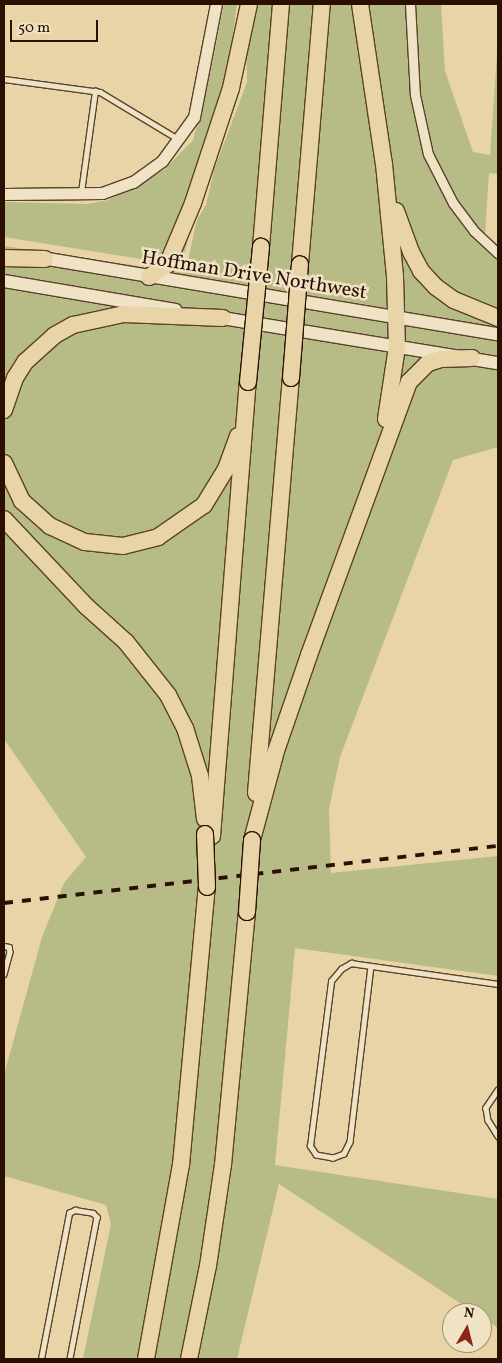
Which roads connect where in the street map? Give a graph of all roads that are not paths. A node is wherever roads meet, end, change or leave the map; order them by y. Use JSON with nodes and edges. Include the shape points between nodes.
{"nodes":[{"id":1,"x":216,"y":4,"type":"edge"},
{"id":2,"x":249,"y":4,"type":"edge"},
{"id":3,"x":281,"y":4,"type":"edge"},
{"id":4,"x":322,"y":4,"type":"edge"},
{"id":5,"x":360,"y":4,"type":"edge"},
{"id":6,"x":410,"y":4,"type":"edge"},
{"id":7,"x":4,"y":79,"type":"edge"},
{"id":8,"x":95,"y":91,"type":"junction"},
{"id":9,"x":180,"y":140,"type":"junction"},
{"id":10,"x":384,"y":164,"type":"junction"},
{"id":11,"x":4,"y":194,"type":"edge"},
{"id":12,"x":81,"y":196,"type":"junction"},
{"id":13,"x":4,"y":252,"type":"edge"},
{"id":14,"x":498,"y":253,"type":"edge"},
{"id":15,"x":4,"y":258,"type":"edge"},
{"id":16,"x":45,"y":259,"type":"junction"},
{"id":17,"x":149,"y":277,"type":"junction"},
{"id":18,"x":4,"y":281,"type":"edge"},
{"id":19,"x":223,"y":318,"type":"junction"},
{"id":20,"x":397,"y":318,"type":"junction"},
{"id":21,"x":498,"y":318,"type":"edge"},
{"id":22,"x":498,"y":334,"type":"edge"},
{"id":23,"x":397,"y":347,"type":"junction"},
{"id":24,"x":472,"y":358,"type":"junction"},
{"id":25,"x":498,"y":363,"type":"edge"},
{"id":26,"x":248,"y":382,"type":"junction"},
{"id":27,"x":4,"y":410,"type":"edge"},
{"id":28,"x":4,"y":463,"type":"edge"},
{"id":29,"x":366,"y":496,"type":"junction"},
{"id":30,"x":7,"y":521,"type":"edge"},
{"id":31,"x":208,"y":835,"type":"junction"},
{"id":32,"x":252,"y":840,"type":"junction"},
{"id":33,"x":4,"y":946,"type":"edge"},
{"id":34,"x":371,"y":966,"type":"junction"},
{"id":35,"x":4,"y":974,"type":"edge"},
{"id":36,"x":498,"y":984,"type":"edge"},
{"id":37,"x":498,"y":1090,"type":"edge"},
{"id":38,"x":498,"y":1136,"type":"edge"},
{"id":39,"x":41,"y":1359,"type":"edge"},
{"id":40,"x":70,"y":1359,"type":"edge"},
{"id":41,"x":146,"y":1359,"type":"edge"},
{"id":42,"x":189,"y":1359,"type":"edge"}],
"edges":[{"from":1,"to":9,"type":"street","via":[[199,100]]},
{"from":2,"to":17,"type":"highway","via":[[231,88],[193,204],[167,265]]},
{"from":3,"to":26,"type":"highway","bridge":true},
{"from":4,"to":32,"type":"highway","bridge":true},
{"from":5,"to":10,"type":"highway"},
{"from":6,"to":14,"type":"street","via":[[415,95],[428,154],[453,203],[474,231]]},
{"from":7,"to":8,"type":"lane"},
{"from":8,"to":9,"type":"lane"},
{"from":8,"to":12,"type":"lane"},
{"from":9,"to":12,"type":"street","via":[[162,161],[133,182],[102,193]]},
{"from":10,"to":20,"type":"highway"},
{"from":10,"to":21,"type":"highway","via":[[404,237],[420,271],[454,300]]},
{"from":11,"to":12,"type":"street"},
{"from":13,"to":16,"type":"main road","name":"Hoffman Drive Northwest"},
{"from":15,"to":16,"type":"highway"},
{"from":16,"to":17,"type":"main road","name":"Hoffman Drive Northwest"},
{"from":17,"to":20,"type":"main road","name":"Hoffman Drive Northwest"},
{"from":18,"to":19,"type":"main road"},
{"from":19,"to":23,"type":"main road"},
{"from":19,"to":27,"type":"highway","via":[[124,314],[73,325],[55,335],[26,362],[15,378]]},
{"from":20,"to":22,"type":"main road","name":"Hoffman Drive Northwest"},
{"from":20,"to":23,"type":"highway"},
{"from":23,"to":24,"type":"main road"},
{"from":23,"to":29,"type":"highway","via":[[387,416]]},
{"from":24,"to":25,"type":"main road"},
{"from":24,"to":29,"type":"highway","via":[[442,359],[428,363],[415,374]]},
{"from":26,"to":28,"type":"highway","via":[[236,445],[214,492],[188,518],[158,538],[123,546],[85,542],[67,536],[22,501]]},
{"from":26,"to":31,"type":"highway"},
{"from":29,"to":32,"type":"highway","via":[[276,751]]},
{"from":30,"to":31,"type":"highway","via":[[86,606],[132,647],[168,695],[185,728],[200,776]]},
{"from":31,"to":41,"type":"highway","bridge":true,"via":[[202,950],[181,1164]]},
{"from":32,"to":42,"type":"highway","bridge":true,"via":[[223,1165],[208,1266]]},
{"from":33,"to":35,"type":"lane","via":[[9,947],[10,952]]},
{"from":34,"to":34,"type":"lane","via":[[351,963],[331,981],[310,1146],[316,1155],[333,1158],[344,1154],[350,1142]]},
{"from":34,"to":36,"type":"lane"},
{"from":37,"to":38,"type":"lane","via":[[486,1108],[488,1120]]},
{"from":39,"to":40,"type":"lane","via":[[69,1213],[75,1210],[92,1213],[96,1218]]}]}
